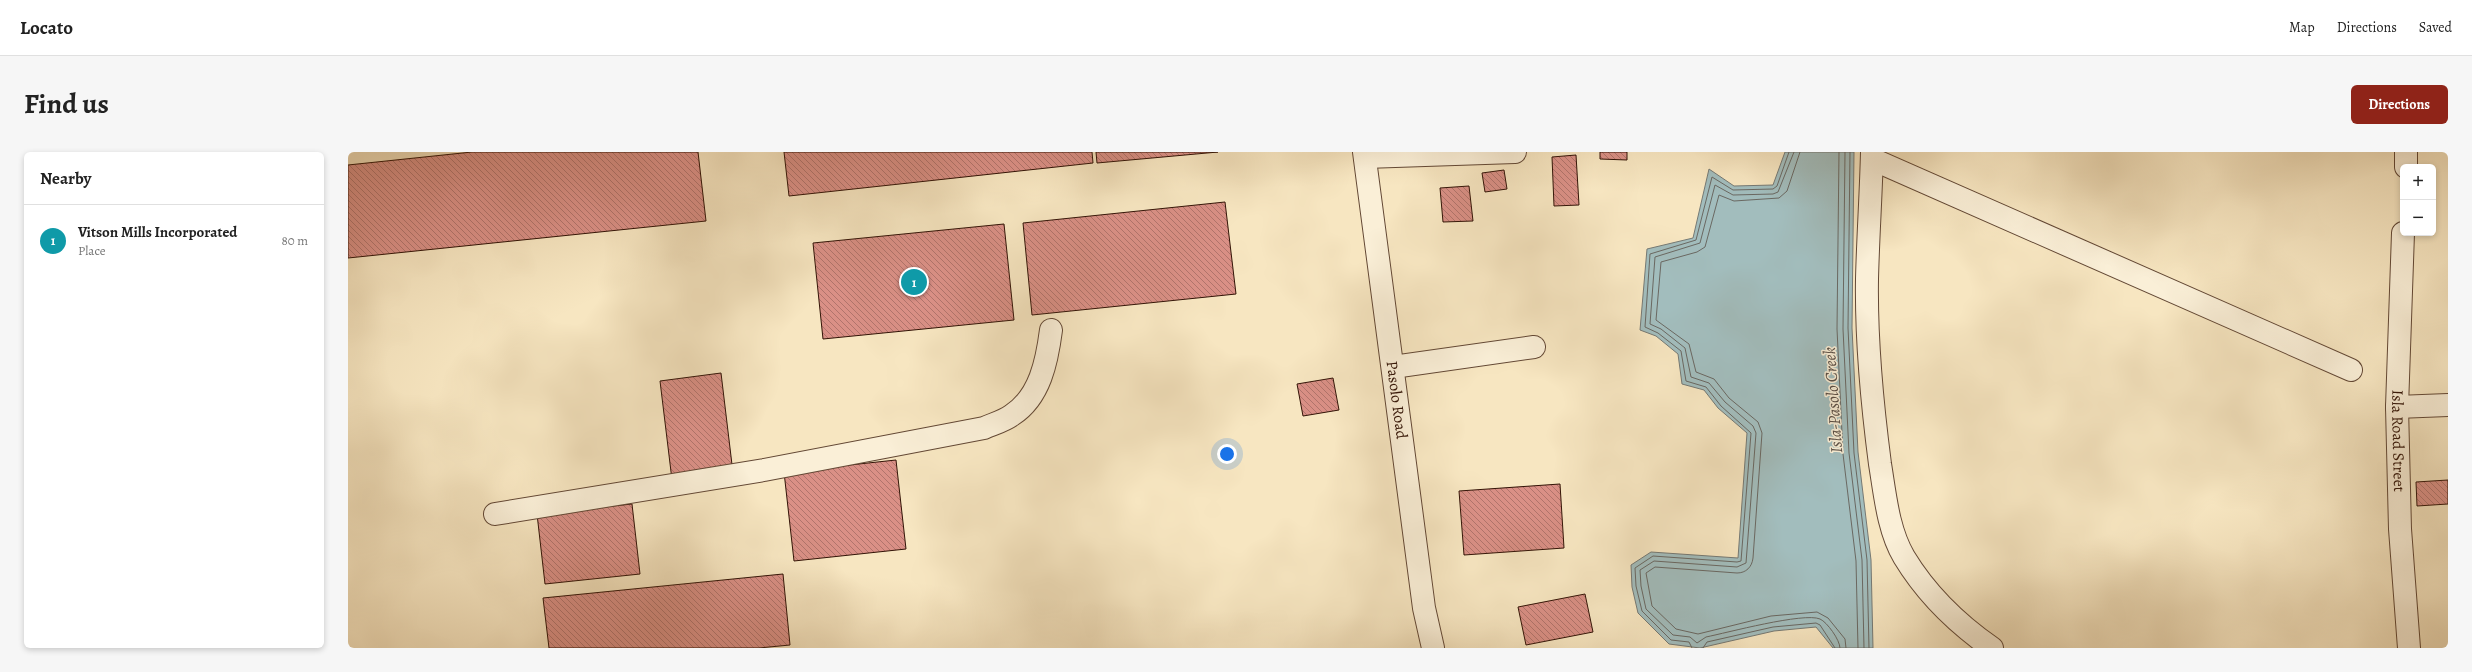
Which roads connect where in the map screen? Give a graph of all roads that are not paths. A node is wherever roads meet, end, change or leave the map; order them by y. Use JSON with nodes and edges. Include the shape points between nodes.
{"nodes":[{"id":1,"x":1515,"y":152,"type":"edge"},
{"id":2,"x":2406,"y":152,"type":"edge"},
{"id":3,"x":1364,"y":155,"type":"edge"},
{"id":4,"x":1872,"y":156,"type":"edge"},
{"id":5,"x":2406,"y":164,"type":"edge"},
{"id":6,"x":2403,"y":236,"type":"edge"},
{"id":7,"x":1051,"y":330,"type":"dead end"},
{"id":8,"x":1534,"y":347,"type":"dead end"},
{"id":9,"x":1393,"y":367,"type":"junction"},
{"id":10,"x":2351,"y":370,"type":"dead end"},
{"id":11,"x":2448,"y":405,"type":"edge"},
{"id":12,"x":2397,"y":407,"type":"junction"},
{"id":13,"x":495,"y":514,"type":"dead end"},
{"id":14,"x":1433,"y":648,"type":"edge"},
{"id":15,"x":1992,"y":648,"type":"edge"},
{"id":16,"x":2409,"y":648,"type":"edge"}],
"edges":[{"from":1,"to":3,"type":"street"},
{"from":2,"to":5,"type":"street"},
{"from":3,"to":9,"type":"street","name":"Pasolo Road"},
{"from":4,"to":10,"type":"street"},
{"from":4,"to":15,"type":"street","via":[[1867,280],[1870,352],[1875,428],[1892,526],[1904,556],[1928,591],[1959,625]]},
{"from":6,"to":12,"type":"street","name":"Isla Road Street"},
{"from":7,"to":13,"type":"street","via":[[1047,361],[1031,397],[1012,415],[984,428],[764,470]]},
{"from":8,"to":9,"type":"street"},
{"from":9,"to":14,"type":"street","name":"Pasolo Road","via":[[1424,608]]},
{"from":11,"to":12,"type":"street"},
{"from":12,"to":16,"type":"street","name":"Isla Road Street","via":[[2400,529]]}]}
